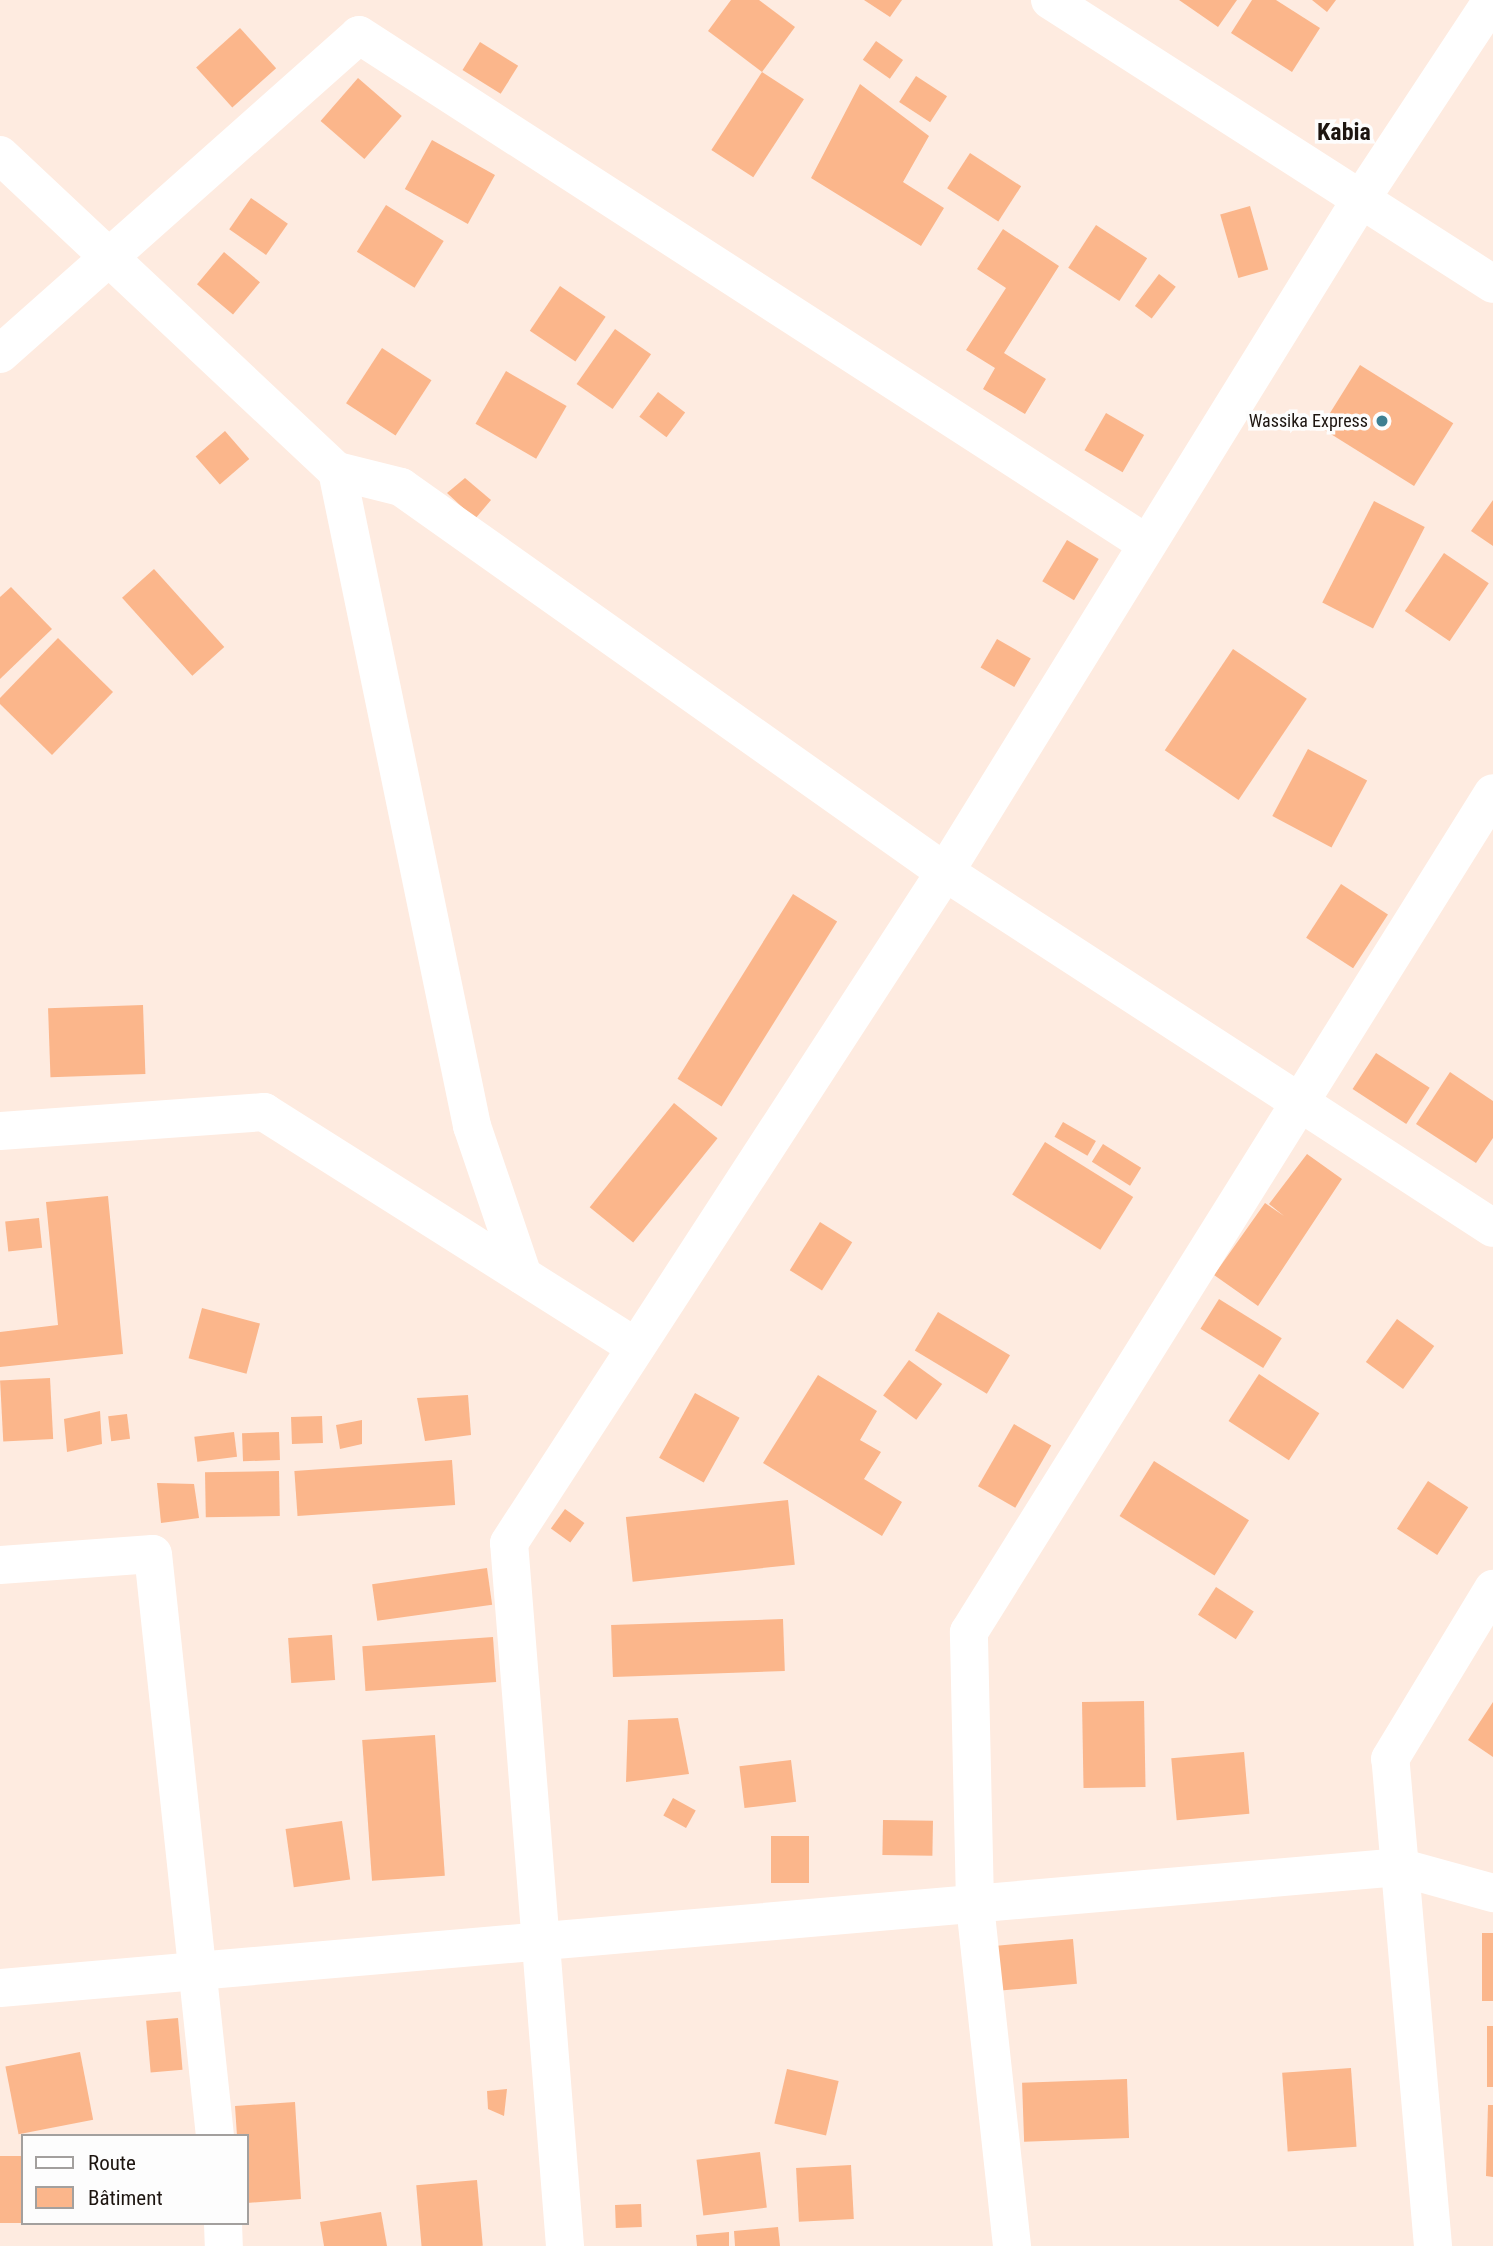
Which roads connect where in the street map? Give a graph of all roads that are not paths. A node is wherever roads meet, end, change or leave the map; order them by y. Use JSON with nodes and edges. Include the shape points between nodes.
{"nodes":[{"id":1,"x":1050,"y":0,"type":"edge"},
{"id":2,"x":1492,"y":0,"type":"edge"},
{"id":3,"x":0,"y":155,"type":"edge"},
{"id":4,"x":1361,"y":199,"type":"junction"},
{"id":5,"x":107,"y":256,"type":"junction"},
{"id":6,"x":1493,"y":284,"type":"edge"},
{"id":7,"x":0,"y":354,"type":"edge"},
{"id":8,"x":337,"y":471,"type":"junction"},
{"id":9,"x":1147,"y":544,"type":"junction"},
{"id":10,"x":1493,"y":793,"type":"edge"},
{"id":11,"x":945,"y":872,"type":"junction"},
{"id":12,"x":1301,"y":1104,"type":"junction"},
{"id":13,"x":0,"y":1131,"type":"edge"},
{"id":14,"x":1493,"y":1228,"type":"edge"},
{"id":15,"x":523,"y":1276,"type":"junction"},
{"id":16,"x":636,"y":1347,"type":"junction"},
{"id":17,"x":0,"y":1566,"type":"edge"},
{"id":18,"x":1493,"y":1589,"type":"edge"},
{"id":19,"x":1399,"y":1867,"type":"junction"},
{"id":20,"x":1493,"y":1893,"type":"edge"},
{"id":21,"x":975,"y":1903,"type":"junction"},
{"id":22,"x":541,"y":1940,"type":"junction"},
{"id":23,"x":194,"y":1971,"type":"junction"},
{"id":24,"x":0,"y":1988,"type":"edge"},
{"id":25,"x":215,"y":2134,"type":"edge"},
{"id":26,"x":223,"y":2225,"type":"edge"},
{"id":27,"x":224,"y":2246,"type":"edge"},
{"id":28,"x":565,"y":2246,"type":"edge"},
{"id":29,"x":1012,"y":2246,"type":"edge"},
{"id":30,"x":1433,"y":2246,"type":"edge"}],
"edges":[{"from":1,"to":4,"type":"street"},
{"from":2,"to":4,"type":"street"},
{"from":3,"to":5,"type":"street"},
{"from":4,"to":6,"type":"street"},
{"from":4,"to":9,"type":"street"},
{"from":5,"to":7,"type":"street"},
{"from":5,"to":8,"type":"street"},
{"from":5,"to":9,"type":"street","via":[[359,35]]},
{"from":8,"to":11,"type":"street","via":[[401,487]]},
{"from":8,"to":15,"type":"street","via":[[472,1126]]},
{"from":9,"to":11,"type":"street"},
{"from":10,"to":12,"type":"street"},
{"from":11,"to":12,"type":"street"},
{"from":11,"to":16,"type":"street"},
{"from":12,"to":14,"type":"street"},
{"from":12,"to":21,"type":"street","via":[[969,1632]]},
{"from":13,"to":15,"type":"street","via":[[264,1112]]},
{"from":15,"to":16,"type":"street"},
{"from":16,"to":22,"type":"street","via":[[509,1543]]},
{"from":17,"to":23,"type":"street","via":[[153,1554]]},
{"from":18,"to":19,"type":"street","via":[[1390,1759]]},
{"from":19,"to":20,"type":"street"},
{"from":19,"to":21,"type":"street"},
{"from":19,"to":30,"type":"street"},
{"from":21,"to":22,"type":"street"},
{"from":21,"to":29,"type":"street"},
{"from":22,"to":23,"type":"street"},
{"from":22,"to":28,"type":"street"},
{"from":23,"to":24,"type":"street"},
{"from":23,"to":25,"type":"street"},
{"from":26,"to":27,"type":"street"}]}
